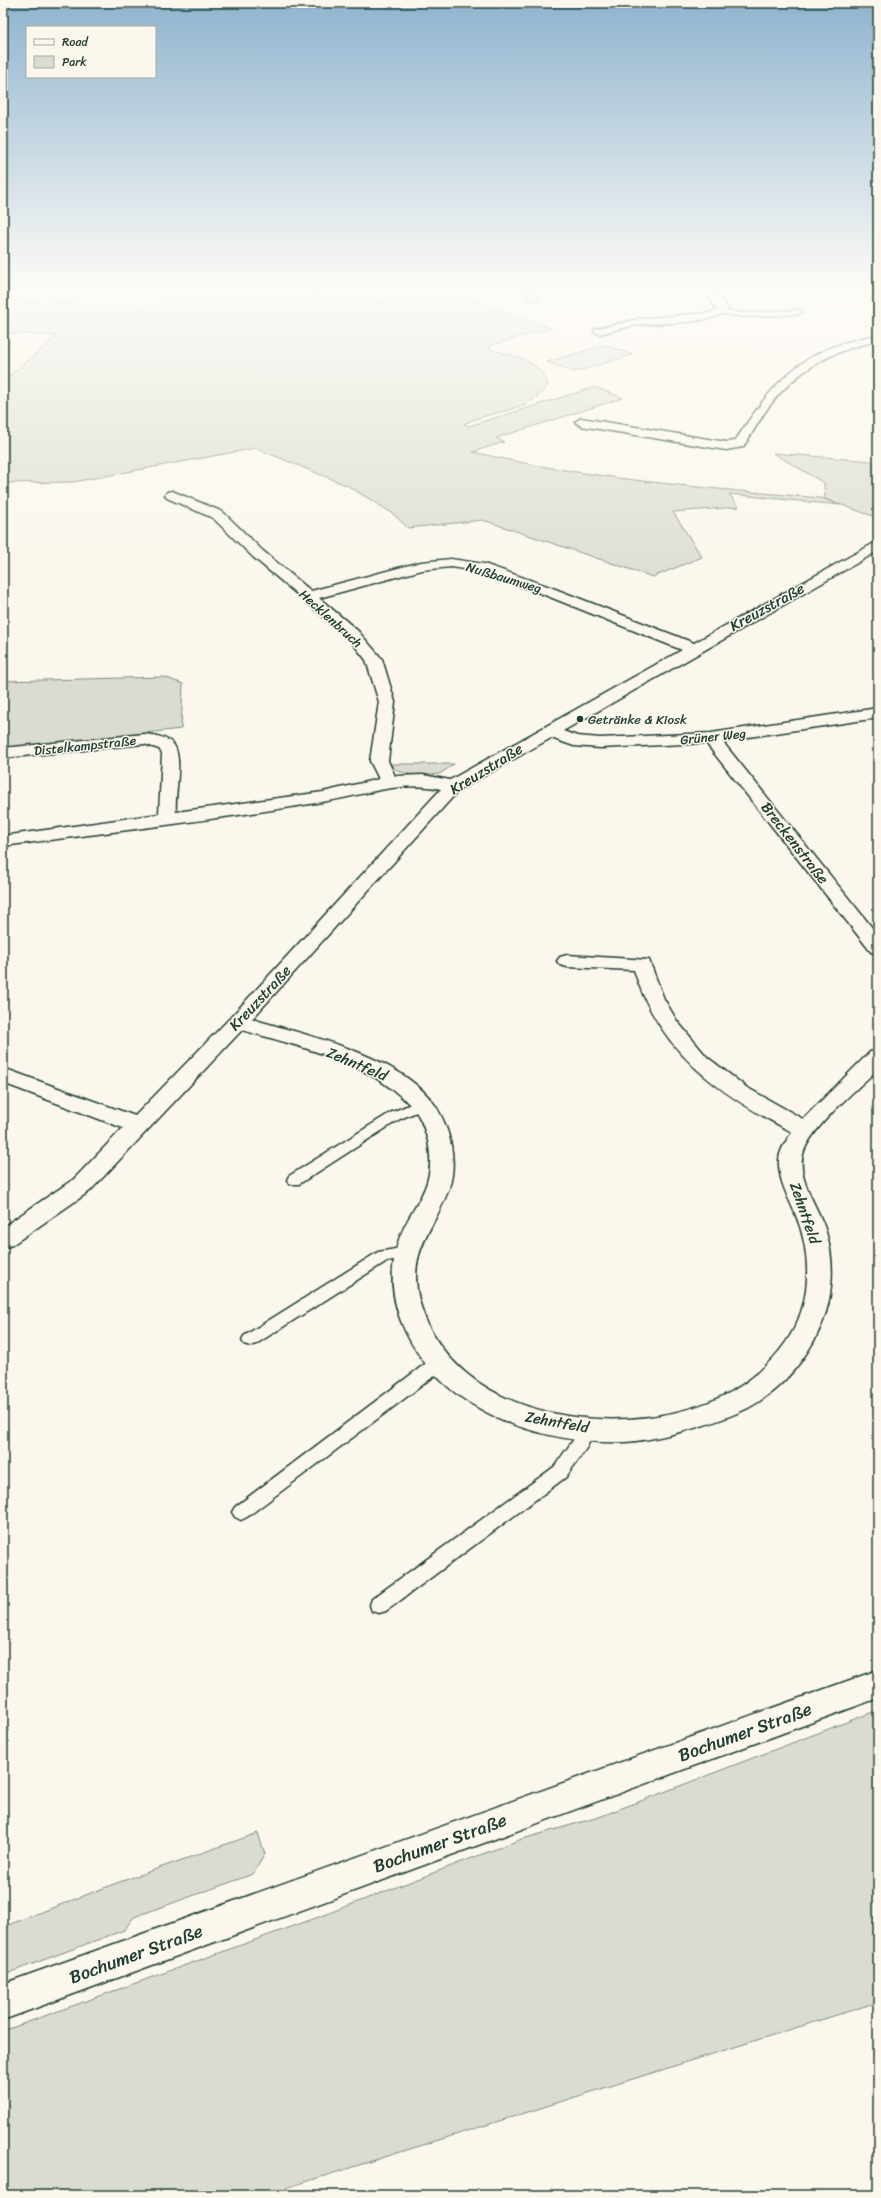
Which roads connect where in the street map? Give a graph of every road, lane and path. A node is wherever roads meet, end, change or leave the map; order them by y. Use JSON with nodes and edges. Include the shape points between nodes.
{"nodes":[{"id":1,"x":775,"y":393,"type":"edge"},
{"id":2,"x":581,"y":422,"type":"dead end"},
{"id":3,"x":172,"y":495,"type":"dead end"},
{"id":4,"x":878,"y":545,"type":"edge"},
{"id":5,"x":308,"y":596,"type":"junction"},
{"id":6,"x":692,"y":648,"type":"junction"},
{"id":7,"x":878,"y":713,"type":"edge"},
{"id":8,"x":548,"y":731,"type":"junction"},
{"id":9,"x":711,"y":738,"type":"junction"},
{"id":10,"x":3,"y":753,"type":"edge"},
{"id":11,"x":390,"y":782,"type":"junction"},
{"id":12,"x":453,"y":786,"type":"junction"},
{"id":13,"x":168,"y":817,"type":"junction"},
{"id":14,"x":3,"y":841,"type":"edge"},
{"id":15,"x":878,"y":948,"type":"edge"},
{"id":16,"x":567,"y":961,"type":"dead end"},
{"id":17,"x":238,"y":1022,"type":"junction"},
{"id":18,"x":878,"y":1057,"type":"edge"},
{"id":19,"x":3,"y":1075,"type":"edge"},
{"id":20,"x":422,"y":1104,"type":"junction"},
{"id":21,"x":139,"y":1126,"type":"junction"},
{"id":22,"x":806,"y":1130,"type":"junction"},
{"id":23,"x":294,"y":1180,"type":"dead end"},
{"id":24,"x":3,"y":1239,"type":"edge"},
{"id":25,"x":407,"y":1253,"type":"junction"},
{"id":26,"x":250,"y":1340,"type":"dead end"},
{"id":27,"x":439,"y":1363,"type":"junction"},
{"id":28,"x":586,"y":1429,"type":"junction"},
{"id":29,"x":241,"y":1512,"type":"dead end"},
{"id":30,"x":380,"y":1605,"type":"dead end"},
{"id":31,"x":878,"y":1684,"type":"edge"},
{"id":32,"x":3,"y":2002,"type":"edge"}],
"edges":[{"from":1,"to":2,"type":"street","via":[[739,444],[726,446]]},
{"from":3,"to":5,"type":"street","name":"Hecklenbruch","via":[[218,515],[258,554]]},
{"from":4,"to":6,"type":"street","name":"Kreuzstraße"},
{"from":5,"to":6,"type":"street","name":"Nußbaumweg","via":[[421,566],[436,563],[466,564],[545,590]]},
{"from":5,"to":11,"type":"street","name":"Hecklenbruch","via":[[353,634],[374,659],[387,702],[380,761],[383,772]]},
{"from":6,"to":8,"type":"street","name":"Kreuzstraße"},
{"from":7,"to":9,"type":"street","name":"Grüner Weg"},
{"from":8,"to":9,"type":"street","name":"Grüner Weg","via":[[574,741],[600,743]]},
{"from":8,"to":12,"type":"street","name":"Kreuzstraße"},
{"from":9,"to":15,"type":"street","name":"Breckenstraße"},
{"from":10,"to":13,"type":"street","name":"Distelkampstraße","via":[[128,740],[156,741],[166,746],[170,753],[166,808]]},
{"from":11,"to":12,"type":"street","via":[[423,780]]},
{"from":11,"to":13,"type":"street","via":[[322,797]]},
{"from":12,"to":17,"type":"street","name":"Kreuzstraße"},
{"from":13,"to":14,"type":"street"},
{"from":16,"to":22,"type":"street","via":[[642,964],[653,997],[670,1029],[701,1065],[738,1093]]},
{"from":17,"to":20,"type":"street","name":"Zehntfeld","via":[[355,1059],[394,1079]]},
{"from":17,"to":21,"type":"street","name":"Kreuzstraße"},
{"from":18,"to":22,"type":"street","name":"Zehntfeld"},
{"from":19,"to":21,"type":"street"},
{"from":20,"to":23,"type":"lane","via":[[395,1116]]},
{"from":20,"to":25,"type":"street","name":"Zehntfeld","via":[[436,1130],[441,1159],[439,1182],[415,1228]]},
{"from":21,"to":24,"type":"street","name":"Kreuzstraße","via":[[82,1185]]},
{"from":22,"to":28,"type":"street","name":"Zehntfeld","via":[[793,1149],[789,1166],[815,1233],[820,1263],[818,1295],[812,1318],[800,1342],[779,1368],[750,1394],[722,1407],[682,1420],[631,1430]]},
{"from":25,"to":26,"type":"lane","via":[[383,1256]]},
{"from":25,"to":27,"type":"street","name":"Zehntfeld","via":[[404,1282],[411,1317],[423,1341]]},
{"from":27,"to":28,"type":"street","name":"Zehntfeld","via":[[485,1400],[518,1415],[551,1424]]},
{"from":27,"to":29,"type":"lane"},
{"from":28,"to":30,"type":"lane","via":[[581,1442],[560,1472]]},
{"from":31,"to":32,"type":"street","name":"Bochumer Straße"}]}
